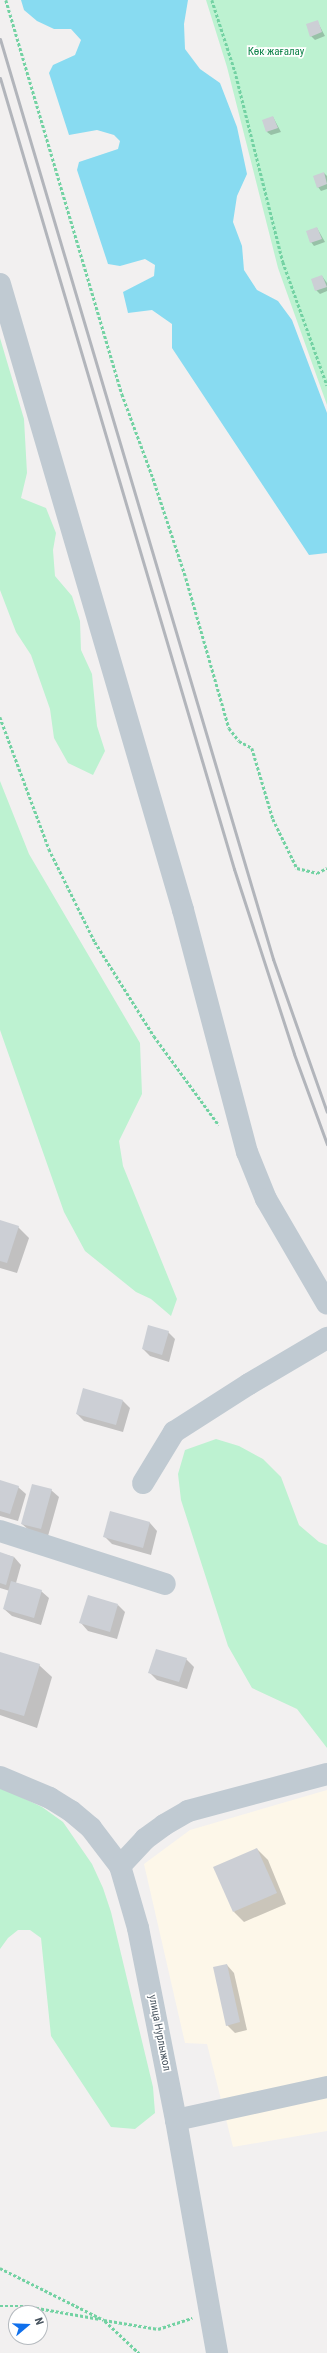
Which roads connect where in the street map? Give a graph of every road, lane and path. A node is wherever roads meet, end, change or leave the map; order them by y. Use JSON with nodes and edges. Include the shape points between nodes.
{"nodes":[{"id":1,"x":6,"y":0,"type":"edge"},
{"id":2,"x":212,"y":0,"type":"edge"},
{"id":3,"x":0,"y":284,"type":"edge"},
{"id":4,"x":327,"y":385,"type":"edge"},
{"id":5,"x":0,"y":717,"type":"edge"},
{"id":6,"x":327,"y":868,"type":"edge"},
{"id":7,"x":223,"y":1130,"type":"dead end"},
{"id":8,"x":327,"y":1304,"type":"edge"},
{"id":9,"x":327,"y":1338,"type":"edge"},
{"id":10,"x":143,"y":1482,"type":"dead end"},
{"id":11,"x":0,"y":1531,"type":"edge"},
{"id":12,"x":165,"y":1584,"type":"dead end"},
{"id":13,"x":327,"y":1774,"type":"edge"},
{"id":14,"x":0,"y":1776,"type":"edge"},
{"id":15,"x":120,"y":1866,"type":"junction"},
{"id":16,"x":327,"y":2087,"type":"edge"},
{"id":17,"x":176,"y":2120,"type":"junction"},
{"id":18,"x":0,"y":2268,"type":"edge"},
{"id":19,"x":0,"y":2306,"type":"edge"},
{"id":20,"x":210,"y":2312,"type":"junction"},
{"id":21,"x":104,"y":2320,"type":"junction"},
{"id":22,"x":139,"y":2353,"type":"edge"},
{"id":23,"x":217,"y":2353,"type":"edge"}],
"edges":[{"from":1,"to":6,"type":"path","via":[[122,394],[186,578],[228,728],[240,741],[252,748],[273,819],[297,868],[317,873]]},
{"from":2,"to":4,"type":"path","via":[[234,71],[283,262]]},
{"from":3,"to":8,"type":"street","via":[[183,910],[247,1152],[266,1200]]},
{"from":5,"to":7,"type":"path","via":[[49,849],[95,942],[154,1036]]},
{"from":9,"to":10,"type":"street","via":[[174,1432]]},
{"from":11,"to":12,"type":"street"},
{"from":13,"to":15,"type":"street","via":[[266,1788],[188,1811],[145,1839]]},
{"from":14,"to":15,"type":"street","name":"улица Нурлыжол","via":[[50,1798],[71,1811],[91,1828]]},
{"from":15,"to":17,"type":"street","name":"улица Нурлыжол","via":[[138,1928]]},
{"from":16,"to":17,"type":"street"},
{"from":17,"to":20,"type":"street","name":"улица Нурлыжол"},
{"from":18,"to":21,"type":"path"},
{"from":19,"to":21,"type":"path","via":[[26,2306]]},
{"from":20,"to":21,"type":"path","via":[[158,2329]]},
{"from":20,"to":23,"type":"street","name":"улица Нурлыжол"},
{"from":21,"to":22,"type":"path"}]}
